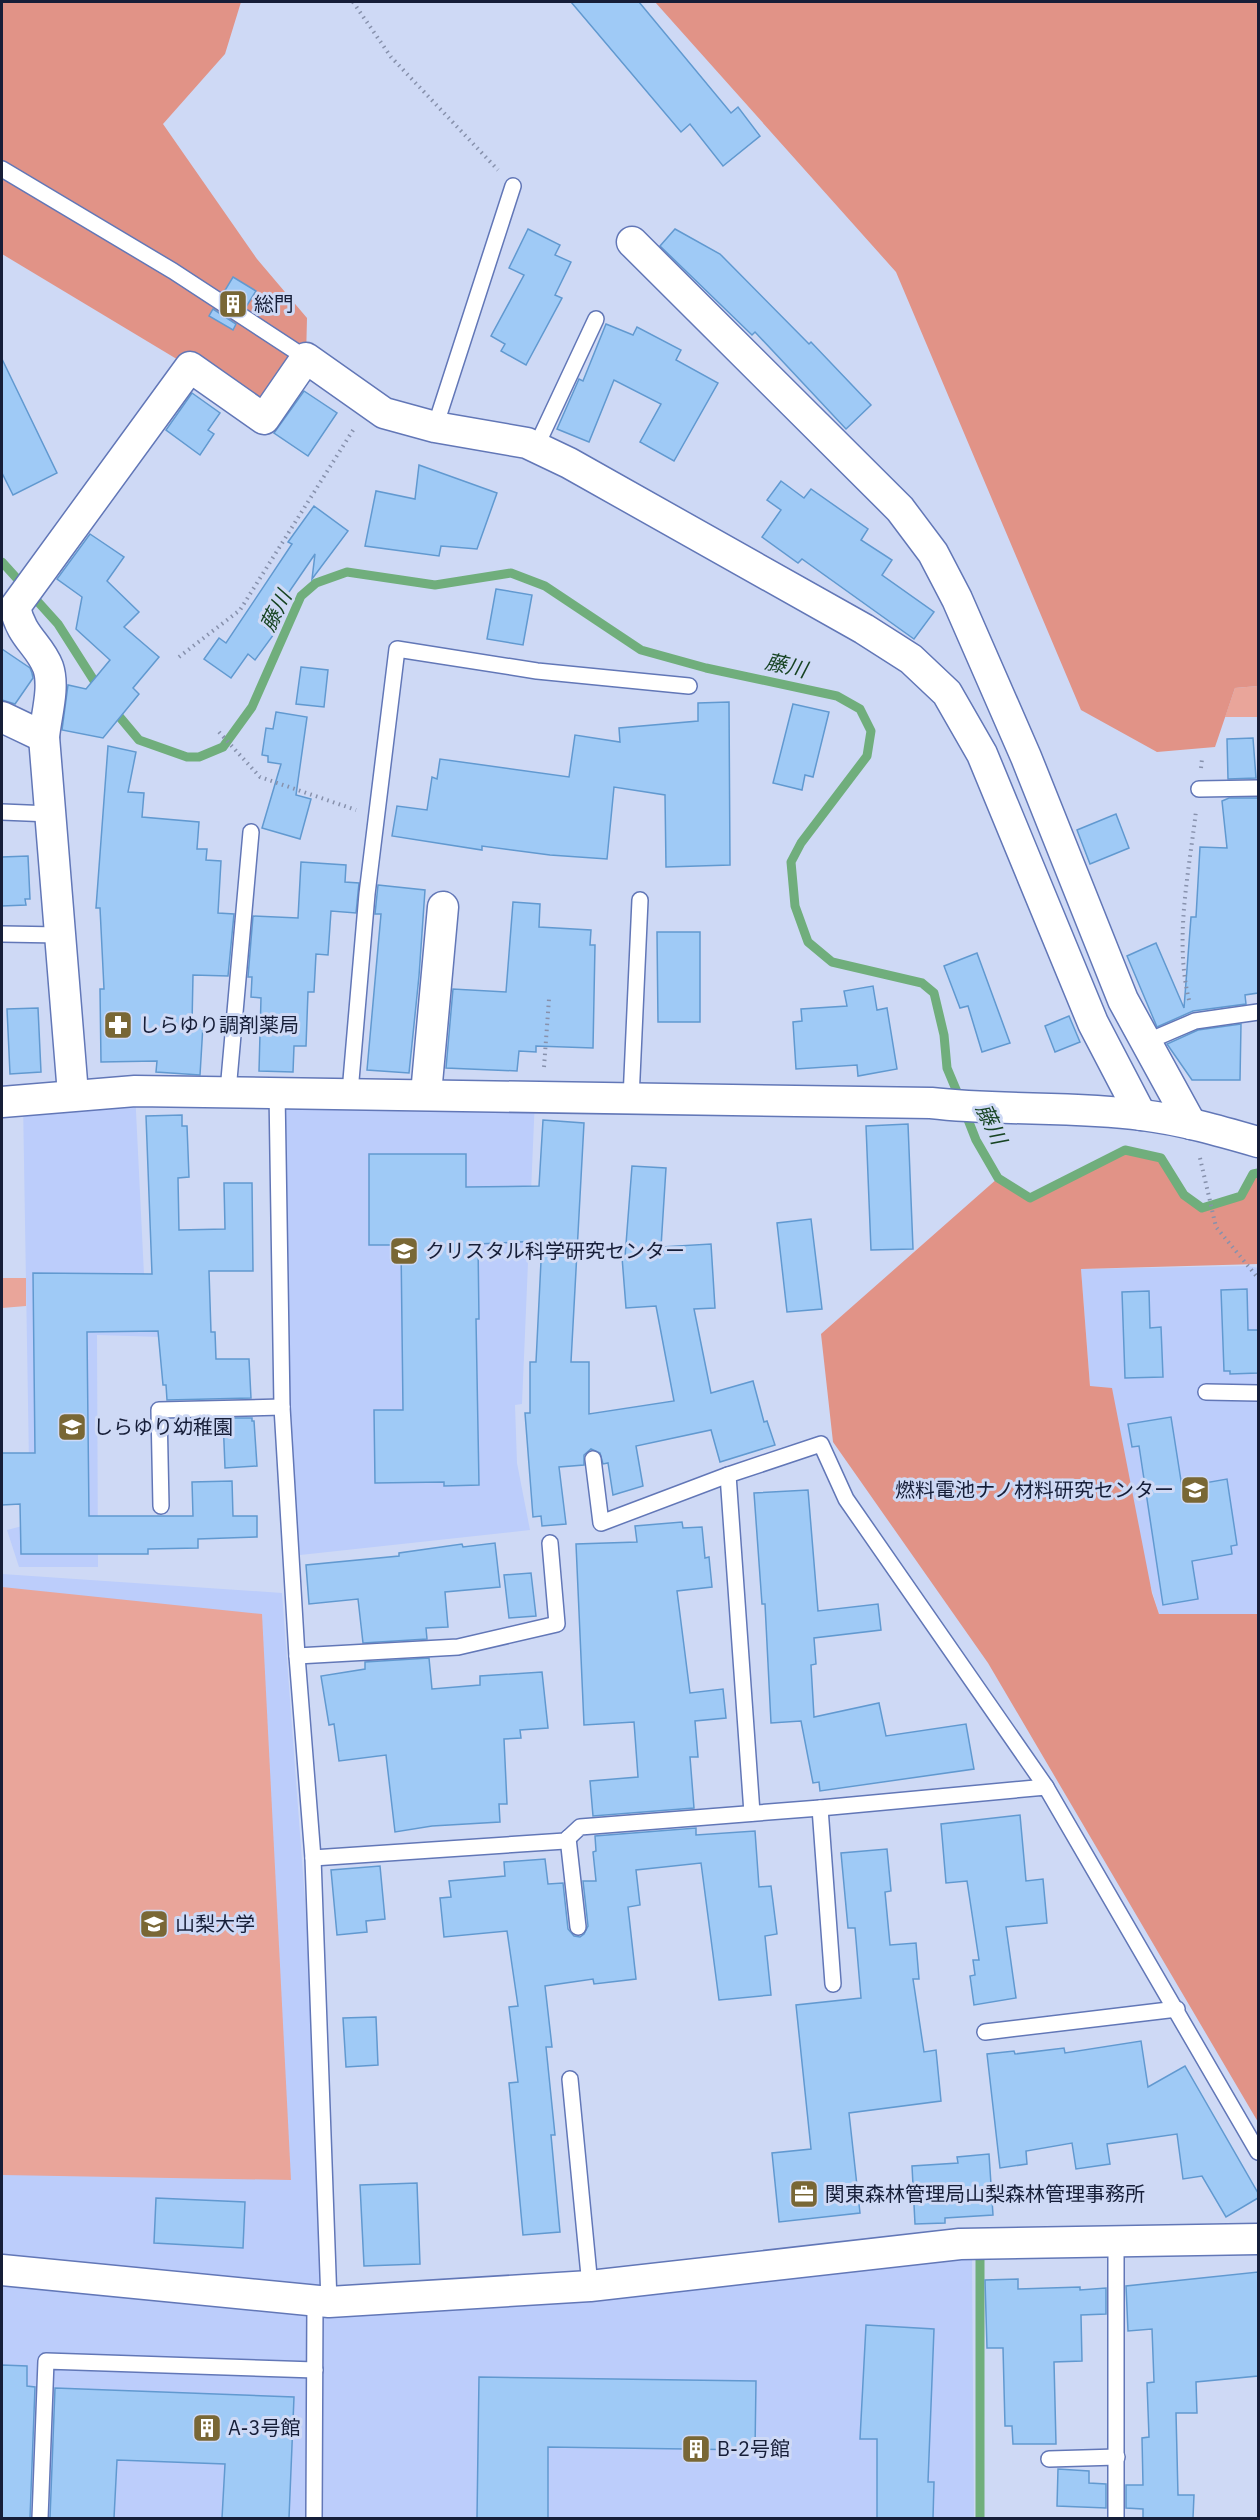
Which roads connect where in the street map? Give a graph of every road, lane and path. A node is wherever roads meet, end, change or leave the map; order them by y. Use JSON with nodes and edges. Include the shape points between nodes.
{"nodes":[{"id":1,"x":353,"y":2,"type":"edge"},
{"id":2,"x":2,"y":169,"type":"edge"},
{"id":3,"x":513,"y":186,"type":"joint"},
{"id":4,"x":632,"y":242,"type":"dead end"},
{"id":5,"x":596,"y":319,"type":"dead end"},
{"id":6,"x":306,"y":358,"type":"junction"},
{"id":7,"x":370,"y":404,"type":"junction"},
{"id":8,"x":435,"y":428,"type":"junction"},
{"id":9,"x":536,"y":447,"type":"junction"},
{"id":10,"x":178,"y":657,"type":"dead end"},
{"id":11,"x":689,"y":686,"type":"dead end"},
{"id":12,"x":2,"y":717,"type":"edge"},
{"id":13,"x":219,"y":732,"type":"dead end"},
{"id":14,"x":44,"y":737,"type":"junction"},
{"id":15,"x":1202,"y":759,"type":"dead end"},
{"id":16,"x":1258,"y":788,"type":"edge"},
{"id":17,"x":1199,"y":789,"type":"junction"},
{"id":18,"x":2,"y":812,"type":"edge"},
{"id":19,"x":51,"y":814,"type":"junction"},
{"id":20,"x":376,"y":817,"type":"junction"},
{"id":21,"x":251,"y":832,"type":"dead end"},
{"id":22,"x":640,"y":900,"type":"dead end"},
{"id":23,"x":443,"y":907,"type":"dead end"},
{"id":24,"x":2,"y":934,"type":"edge"},
{"id":25,"x":60,"y":935,"type":"junction"},
{"id":26,"x":549,"y":999,"type":"dead end"},
{"id":27,"x":1258,"y":1012,"type":"edge"},
{"id":28,"x":1195,"y":1021,"type":"junction"},
{"id":29,"x":1146,"y":1042,"type":"junction"},
{"id":30,"x":228,"y":1091,"type":"junction"},
{"id":31,"x":277,"y":1091,"type":"junction"},
{"id":32,"x":351,"y":1092,"type":"junction"},
{"id":33,"x":73,"y":1094,"type":"junction"},
{"id":34,"x":426,"y":1094,"type":"junction"},
{"id":35,"x":542,"y":1098,"type":"junction"},
{"id":36,"x":631,"y":1099,"type":"junction"},
{"id":37,"x":2,"y":1102,"type":"edge"},
{"id":38,"x":1141,"y":1115,"type":"junction"},
{"id":39,"x":1191,"y":1124,"type":"junction"},
{"id":40,"x":1258,"y":1142,"type":"edge"},
{"id":41,"x":1207,"y":1185,"type":"dead end"},
{"id":42,"x":1258,"y":1278,"type":"edge"},
{"id":43,"x":1206,"y":1392,"type":"dead end"},
{"id":44,"x":1258,"y":1393,"type":"edge"},
{"id":45,"x":282,"y":1407,"type":"junction"},
{"id":46,"x":593,"y":1459,"type":"dead end"},
{"id":47,"x":728,"y":1475,"type":"junction"},
{"id":48,"x":161,"y":1506,"type":"dead end"},
{"id":49,"x":550,"y":1543,"type":"dead end"},
{"id":50,"x":297,"y":1656,"type":"junction"},
{"id":51,"x":1046,"y":1787,"type":"junction"},
{"id":52,"x":820,"y":1808,"type":"junction"},
{"id":53,"x":752,"y":1813,"type":"junction"},
{"id":54,"x":568,"y":1838,"type":"junction"},
{"id":55,"x":313,"y":1858,"type":"junction"},
{"id":56,"x":578,"y":1927,"type":"dead end"},
{"id":57,"x":833,"y":1984,"type":"dead end"},
{"id":58,"x":1177,"y":2009,"type":"junction"},
{"id":59,"x":985,"y":2032,"type":"dead end"},
{"id":60,"x":570,"y":2079,"type":"dead end"},
{"id":61,"x":1258,"y":2152,"type":"edge"},
{"id":62,"x":1258,"y":2239,"type":"edge"},
{"id":63,"x":1116,"y":2244,"type":"junction"},
{"id":64,"x":2,"y":2270,"type":"edge"},
{"id":65,"x":590,"y":2286,"type":"junction"},
{"id":66,"x":322,"y":2302,"type":"junction"},
{"id":67,"x":315,"y":2370,"type":"junction"},
{"id":68,"x":1117,"y":2457,"type":"junction"},
{"id":69,"x":1049,"y":2459,"type":"dead end"},
{"id":70,"x":40,"y":2518,"type":"edge"},
{"id":71,"x":314,"y":2518,"type":"edge"},
{"id":72,"x":1116,"y":2518,"type":"edge"}],
"edges":[{"from":1,"to":3,"type":"path","via":[[391,57]]},
{"from":2,"to":6,"type":"lane"},
{"from":3,"to":8,"type":"lane"},
{"from":4,"to":29,"type":"street","via":[[900,509],[933,552],[1026,757],[1124,1000]]},
{"from":5,"to":9,"type":"lane"},
{"from":6,"to":7,"type":"street"},
{"from":6,"to":14,"type":"street","via":[[264,419],[190,367],[15,607],[18,624],[47,667],[50,681]]},
{"from":7,"to":8,"type":"street","via":[[384,413]]},
{"from":7,"to":10,"type":"path","via":[[240,610]]},
{"from":8,"to":9,"type":"street"},
{"from":9,"to":38,"type":"street","via":[[864,629],[911,659],[947,693],[982,754],[1093,1023]]},
{"from":11,"to":20,"type":"lane","via":[[537,671],[397,649]]},
{"from":12,"to":14,"type":"street"},
{"from":13,"to":20,"type":"path","via":[[260,777]]},
{"from":14,"to":19,"type":"street"},
{"from":15,"to":17,"type":"path"},
{"from":16,"to":17,"type":"lane"},
{"from":17,"to":28,"type":"path","via":[[1182,970]]},
{"from":18,"to":19,"type":"lane"},
{"from":19,"to":25,"type":"street"},
{"from":20,"to":32,"type":"lane"},
{"from":21,"to":30,"type":"lane"},
{"from":22,"to":36,"type":"lane"},
{"from":23,"to":34,"type":"street"},
{"from":24,"to":25,"type":"lane"},
{"from":25,"to":33,"type":"street"},
{"from":26,"to":35,"type":"path"},
{"from":27,"to":28,"type":"lane"},
{"from":28,"to":29,"type":"lane"},
{"from":29,"to":39,"type":"street"},
{"from":30,"to":31,"type":"street"},
{"from":30,"to":33,"type":"street"},
{"from":31,"to":32,"type":"street"},
{"from":31,"to":45,"type":"lane"},
{"from":32,"to":34,"type":"street"},
{"from":33,"to":37,"type":"street"},
{"from":34,"to":35,"type":"street"},
{"from":35,"to":36,"type":"street"},
{"from":36,"to":38,"type":"street","via":[[931,1103]]},
{"from":38,"to":39,"type":"street"},
{"from":39,"to":40,"type":"street"},
{"from":41,"to":42,"type":"path","via":[[1216,1227]]},
{"from":43,"to":44,"type":"lane"},
{"from":45,"to":48,"type":"lane","via":[[159,1410]]},
{"from":45,"to":50,"type":"lane"},
{"from":46,"to":47,"type":"lane","via":[[601,1522]]},
{"from":47,"to":51,"type":"lane","via":[[821,1444],[846,1499]]},
{"from":47,"to":53,"type":"lane"},
{"from":49,"to":50,"type":"lane","via":[[557,1624],[458,1647]]},
{"from":50,"to":55,"type":"lane"},
{"from":51,"to":52,"type":"lane"},
{"from":51,"to":58,"type":"lane"},
{"from":52,"to":53,"type":"lane"},
{"from":52,"to":57,"type":"lane"},
{"from":53,"to":54,"type":"lane","via":[[580,1827]]},
{"from":54,"to":55,"type":"lane"},
{"from":54,"to":56,"type":"lane"},
{"from":55,"to":66,"type":"lane"},
{"from":58,"to":59,"type":"lane"},
{"from":58,"to":61,"type":"lane"},
{"from":60,"to":65,"type":"lane"},
{"from":62,"to":63,"type":"street"},
{"from":63,"to":65,"type":"street","via":[[960,2244]]},
{"from":63,"to":68,"type":"lane"},
{"from":64,"to":66,"type":"street"},
{"from":65,"to":66,"type":"street"},
{"from":66,"to":67,"type":"lane"},
{"from":67,"to":70,"type":"lane","via":[[46,2361]]},
{"from":67,"to":71,"type":"lane"},
{"from":68,"to":69,"type":"lane"},
{"from":68,"to":72,"type":"lane"}]}
